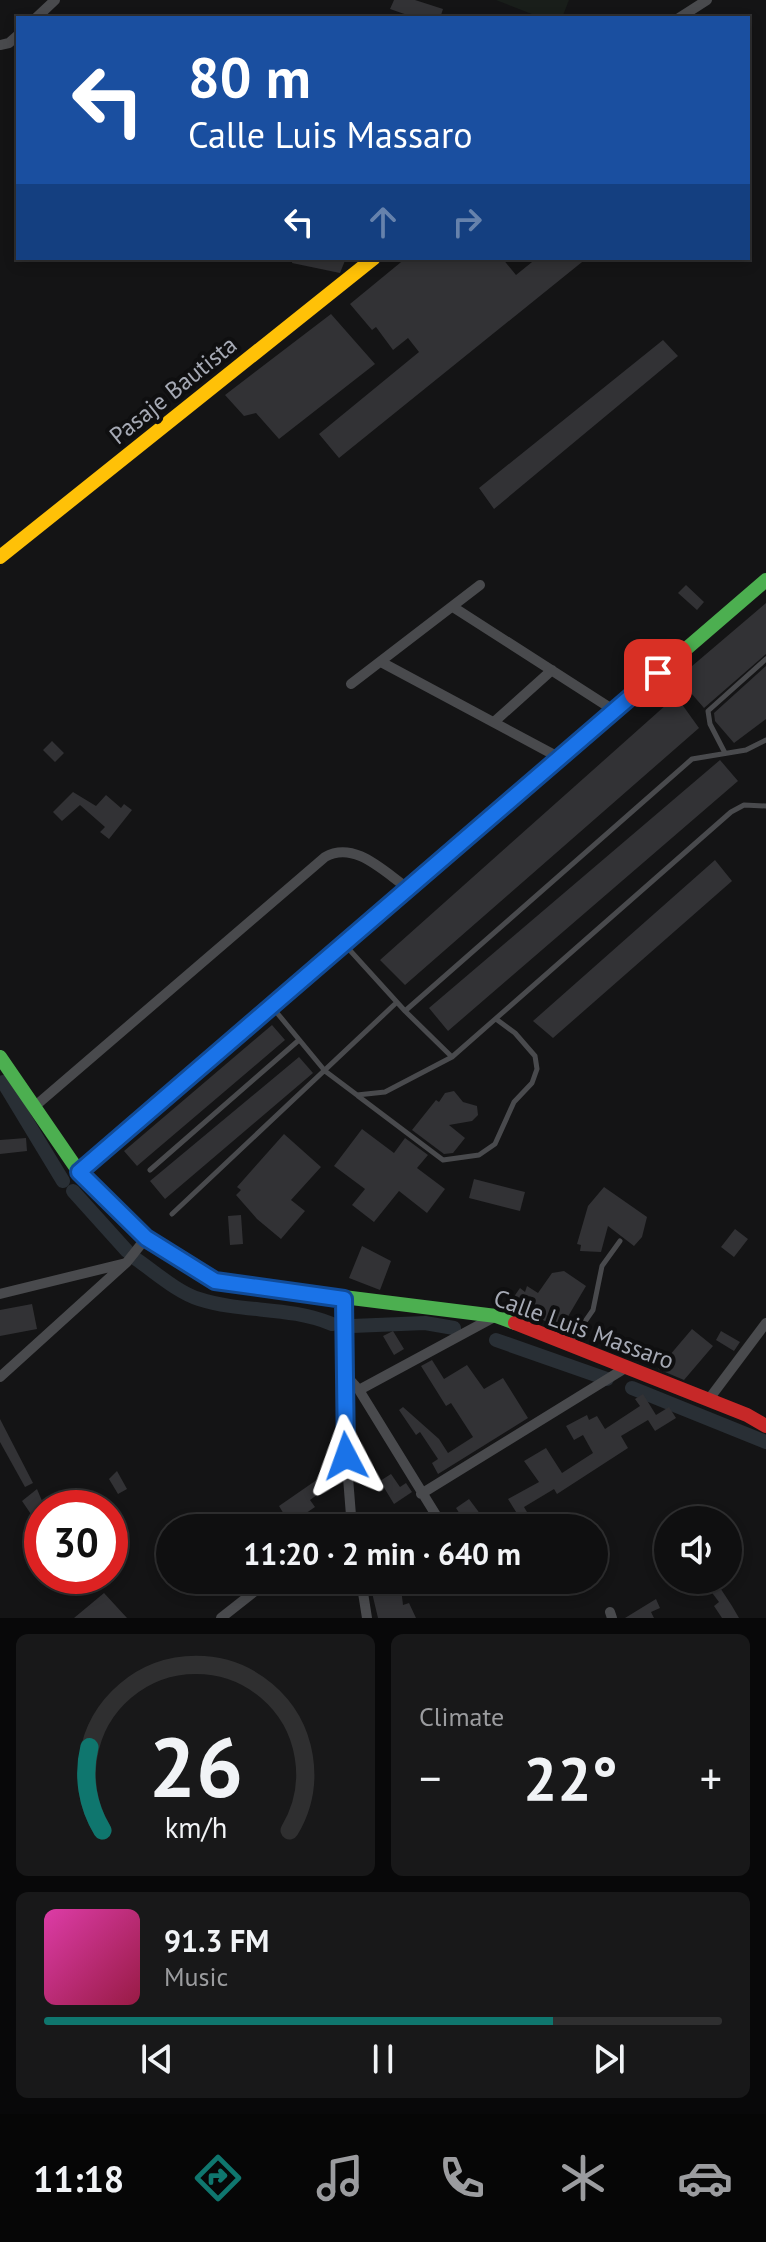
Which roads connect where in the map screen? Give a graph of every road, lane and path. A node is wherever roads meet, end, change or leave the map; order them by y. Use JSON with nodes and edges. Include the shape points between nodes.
{"nodes":[{"id":1,"x":55,"y":0,"type":"edge"},
{"id":2,"x":707,"y":0,"type":"edge"},
{"id":3,"x":38,"y":16,"type":"edge"},
{"id":4,"x":682,"y":16,"type":"edge"},
{"id":5,"x":371,"y":260,"type":"edge"},
{"id":6,"x":0,"y":557,"type":"edge"},
{"id":7,"x":766,"y":580,"type":"edge"},
{"id":8,"x":480,"y":585,"type":"dead end"},
{"id":9,"x":453,"y":607,"type":"junction"},
{"id":10,"x":766,"y":659,"type":"edge"},
{"id":11,"x":381,"y":662,"type":"junction"},
{"id":12,"x":552,"y":670,"type":"junction"},
{"id":13,"x":351,"y":684,"type":"dead end"},
{"id":14,"x":615,"y":711,"type":"junction"},
{"id":15,"x":494,"y":722,"type":"junction"},
{"id":16,"x":766,"y":740,"type":"edge"},
{"id":17,"x":725,"y":753,"type":"junction"},
{"id":18,"x":560,"y":758,"type":"junction"},
{"id":19,"x":766,"y":806,"type":"edge"},
{"id":20,"x":409,"y":889,"type":"junction"},
{"id":21,"x":345,"y":945,"type":"junction"},
{"id":22,"x":396,"y":1003,"type":"junction"},
{"id":23,"x":273,"y":1007,"type":"junction"},
{"id":24,"x":405,"y":1011,"type":"junction"},
{"id":25,"x":496,"y":1019,"type":"junction"},
{"id":26,"x":299,"y":1040,"type":"junction"},
{"id":27,"x":0,"y":1057,"type":"edge"},
{"id":28,"x":452,"y":1057,"type":"junction"},
{"id":29,"x":325,"y":1071,"type":"junction"},
{"id":30,"x":6,"y":1075,"type":"edge"},
{"id":31,"x":357,"y":1095,"type":"junction"},
{"id":32,"x":34,"y":1107,"type":"junction"},
{"id":33,"x":150,"y":1170,"type":"dead end"},
{"id":34,"x":79,"y":1172,"type":"junction"},
{"id":35,"x":172,"y":1214,"type":"dead end"},
{"id":36,"x":146,"y":1238,"type":"junction"},
{"id":37,"x":620,"y":1241,"type":"dead end"},
{"id":38,"x":127,"y":1262,"type":"junction"},
{"id":39,"x":0,"y":1294,"type":"edge"},
{"id":40,"x":344,"y":1299,"type":"junction"},
{"id":41,"x":496,"y":1316,"type":"junction"},
{"id":42,"x":766,"y":1323,"type":"edge"},
{"id":43,"x":570,"y":1344,"type":"junction"},
{"id":44,"x":627,"y":1367,"type":"junction"},
{"id":45,"x":343,"y":1372,"type":"junction"},
{"id":46,"x":0,"y":1377,"type":"edge"},
{"id":47,"x":359,"y":1390,"type":"junction"},
{"id":48,"x":709,"y":1399,"type":"junction"},
{"id":49,"x":766,"y":1426,"type":"edge"},
{"id":50,"x":421,"y":1494,"type":"junction"},
{"id":51,"x":350,"y":1514,"type":"edge"},
{"id":52,"x":435,"y":1514,"type":"edge"},
{"id":53,"x":251,"y":1594,"type":"edge"},
{"id":54,"x":363,"y":1594,"type":"edge"},
{"id":55,"x":221,"y":1618,"type":"edge"},
{"id":56,"x":367,"y":1618,"type":"edge"}],
"edges":[{"from":1,"to":3,"type":"street"},
{"from":2,"to":4,"type":"street"},
{"from":5,"to":6,"type":"street","name":"Pasaje Bautista"},
{"from":7,"to":14,"type":"street"},
{"from":8,"to":9,"type":"street"},
{"from":9,"to":11,"type":"street"},
{"from":9,"to":12,"type":"street"},
{"from":10,"to":17,"type":"lane","via":[[708,711]]},
{"from":11,"to":13,"type":"street"},
{"from":11,"to":15,"type":"street"},
{"from":12,"to":14,"type":"street"},
{"from":12,"to":15,"type":"street"},
{"from":14,"to":18,"type":"street"},
{"from":15,"to":18,"type":"street"},
{"from":16,"to":17,"type":"lane"},
{"from":17,"to":24,"type":"lane","via":[[692,759]]},
{"from":18,"to":20,"type":"street"},
{"from":19,"to":25,"type":"lane","via":[[744,805],[731,812]]},
{"from":20,"to":21,"type":"street"},
{"from":20,"to":32,"type":"street","via":[[355,852],[344,849],[325,857]]},
{"from":21,"to":22,"type":"lane"},
{"from":21,"to":23,"type":"street"},
{"from":22,"to":24,"type":"lane"},
{"from":22,"to":29,"type":"lane"},
{"from":23,"to":26,"type":"lane"},
{"from":23,"to":34,"type":"street"},
{"from":24,"to":28,"type":"lane"},
{"from":25,"to":28,"type":"lane"},
{"from":25,"to":31,"type":"lane","via":[[528,1046],[537,1069],[506,1115],[495,1144],[479,1155],[443,1160]]},
{"from":26,"to":29,"type":"lane"},
{"from":26,"to":33,"type":"lane"},
{"from":27,"to":30,"type":"street","name":"Calle Luis Massaro"},
{"from":28,"to":31,"type":"lane","via":[[385,1092]]},
{"from":29,"to":31,"type":"lane"},
{"from":29,"to":35,"type":"lane"},
{"from":30,"to":32,"type":"street","name":"Calle Luis Massaro"},
{"from":32,"to":34,"type":"street","name":"Calle Luis Massaro"},
{"from":34,"to":36,"type":"street","name":"Calle Luis Massaro"},
{"from":36,"to":38,"type":"street"},
{"from":36,"to":40,"type":"street","name":"Calle Luis Massaro","via":[[215,1281]]},
{"from":37,"to":43,"type":"lane","via":[[602,1266],[593,1310]]},
{"from":38,"to":39,"type":"street"},
{"from":38,"to":46,"type":"street"},
{"from":40,"to":41,"type":"street","name":"Calle Luis Massaro"},
{"from":40,"to":45,"type":"street"},
{"from":41,"to":43,"type":"street","name":"Calle Luis Massaro"},
{"from":41,"to":47,"type":"street"},
{"from":42,"to":48,"type":"street"},
{"from":43,"to":44,"type":"street","name":"Calle Luis Massaro"},
{"from":44,"to":48,"type":"street","name":"Calle Luis Massaro"},
{"from":44,"to":50,"type":"street"},
{"from":45,"to":47,"type":"street"},
{"from":45,"to":51,"type":"street"},
{"from":47,"to":50,"type":"street"},
{"from":48,"to":49,"type":"street","name":"Calle Luis Massaro"},
{"from":50,"to":52,"type":"street"},
{"from":53,"to":55,"type":"street"},
{"from":54,"to":56,"type":"street"}]}
